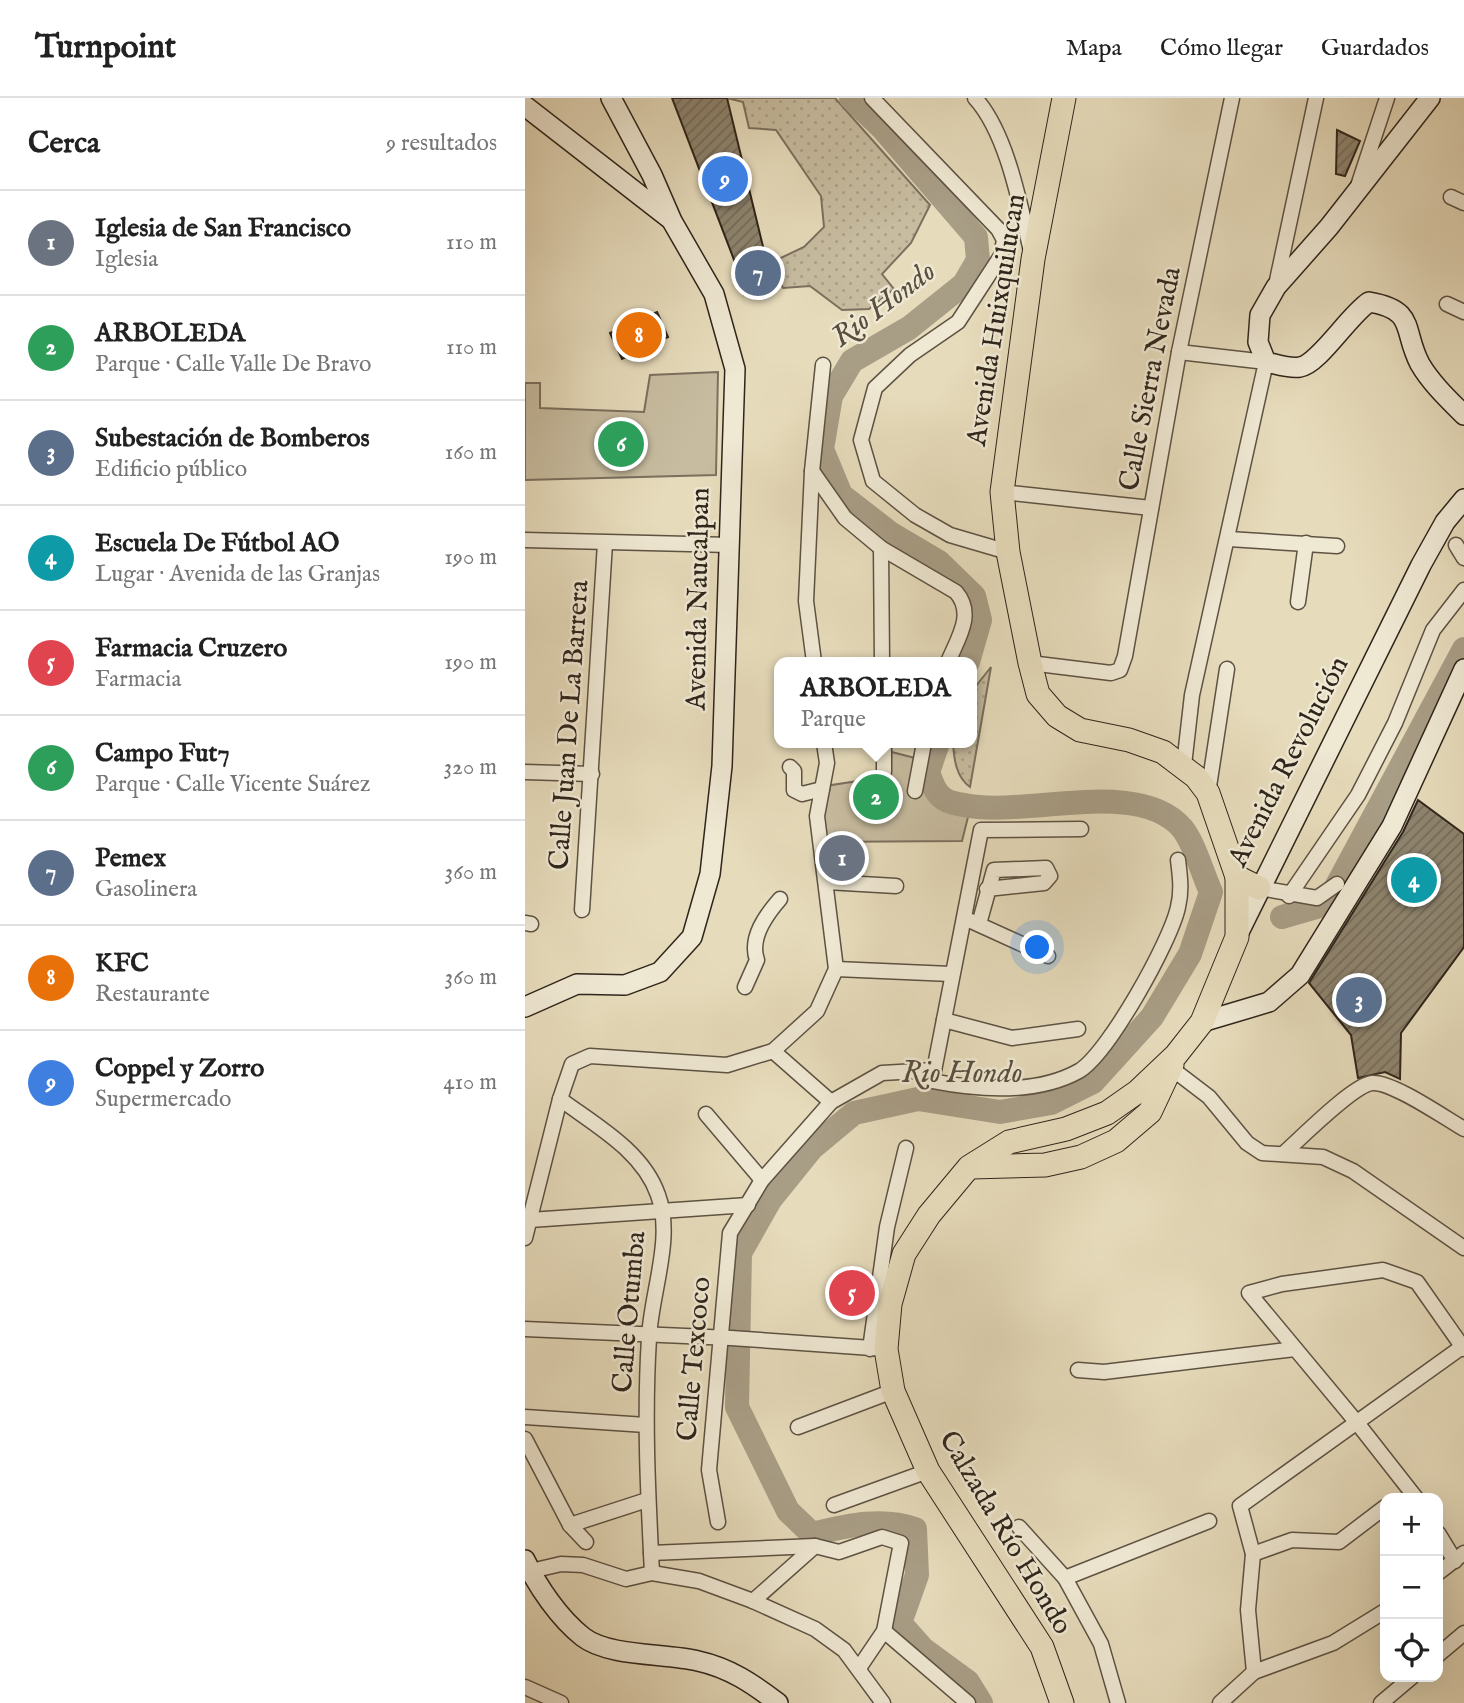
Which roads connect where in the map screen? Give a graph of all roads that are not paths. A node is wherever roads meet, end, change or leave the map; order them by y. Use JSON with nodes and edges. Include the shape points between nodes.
{"nodes":[{"id":1,"x":611,"y":98,"type":"edge"},
{"id":2,"x":872,"y":98,"type":"edge"},
{"id":3,"x":975,"y":98,"type":"edge"},
{"id":4,"x":1064,"y":98,"type":"edge"},
{"id":5,"x":1232,"y":98,"type":"edge"},
{"id":6,"x":1316,"y":98,"type":"edge"},
{"id":7,"x":1387,"y":98,"type":"edge"},
{"id":8,"x":1428,"y":99,"type":"edge"},
{"id":9,"x":525,"y":106,"type":"edge"},
{"id":10,"x":1357,"y":187,"type":"junction"},
{"id":11,"x":672,"y":221,"type":"junction"},
{"id":12,"x":1033,"y":259,"type":"junction"},
{"id":13,"x":1276,"y":287,"type":"junction"},
{"id":14,"x":1447,"y":304,"type":"dead end"},
{"id":15,"x":1464,"y":312,"type":"edge"},
{"id":16,"x":1179,"y":352,"type":"junction"},
{"id":17,"x":1266,"y":362,"type":"junction"},
{"id":18,"x":823,"y":365,"type":"dead end"},
{"id":19,"x":1464,"y":415,"type":"edge"},
{"id":20,"x":812,"y":471,"type":"junction"},
{"id":21,"x":1002,"y":492,"type":"junction"},
{"id":22,"x":1464,"y":499,"type":"edge"},
{"id":23,"x":1151,"y":508,"type":"junction"},
{"id":24,"x":1229,"y":539,"type":"junction"},
{"id":25,"x":525,"y":540,"type":"edge"},
{"id":26,"x":605,"y":543,"type":"junction"},
{"id":27,"x":1306,"y":543,"type":"junction"},
{"id":28,"x":730,"y":545,"type":"junction"},
{"id":29,"x":1456,"y":545,"type":"dead end"},
{"id":30,"x":1337,"y":546,"type":"dead end"},
{"id":31,"x":881,"y":548,"type":"junction"},
{"id":32,"x":1008,"y":552,"type":"junction"},
{"id":33,"x":1464,"y":558,"type":"edge"},
{"id":34,"x":1464,"y":590,"type":"edge"},
{"id":35,"x":1299,"y":602,"type":"dead end"},
{"id":36,"x":813,"y":657,"type":"edge"},
{"id":37,"x":883,"y":657,"type":"edge"},
{"id":38,"x":950,"y":657,"type":"edge"},
{"id":39,"x":1030,"y":663,"type":"junction"},
{"id":40,"x":1227,"y":669,"type":"dead end"},
{"id":41,"x":1464,"y":669,"type":"edge"},
{"id":42,"x":825,"y":748,"type":"edge"},
{"id":43,"x":884,"y":748,"type":"edge"},
{"id":44,"x":923,"y":748,"type":"edge"},
{"id":45,"x":1184,"y":765,"type":"junction"},
{"id":46,"x":790,"y":767,"type":"dead end"},
{"id":47,"x":525,"y":772,"type":"edge"},
{"id":48,"x":884,"y":772,"type":"dead end"},
{"id":49,"x":592,"y":774,"type":"junction"},
{"id":50,"x":822,"y":789,"type":"junction"},
{"id":51,"x":915,"y":792,"type":"dead end"},
{"id":52,"x":1208,"y":793,"type":"junction"},
{"id":53,"x":1081,"y":829,"type":"dead end"},
{"id":54,"x":1178,"y":860,"type":"dead end"},
{"id":55,"x":1237,"y":877,"type":"junction"},
{"id":56,"x":827,"y":881,"type":"junction"},
{"id":57,"x":1337,"y":884,"type":"dead end"},
{"id":58,"x":896,"y":886,"type":"dead end"},
{"id":59,"x":1259,"y":888,"type":"junction"},
{"id":60,"x":986,"y":889,"type":"junction"},
{"id":61,"x":1289,"y":896,"type":"junction"},
{"id":62,"x":780,"y":899,"type":"dead end"},
{"id":63,"x":582,"y":910,"type":"dead end"},
{"id":64,"x":963,"y":919,"type":"junction"},
{"id":65,"x":979,"y":924,"type":"junction"},
{"id":66,"x":1237,"y":937,"type":"junction"},
{"id":67,"x":1048,"y":956,"type":"dead end"},
{"id":68,"x":836,"y":969,"type":"junction"},
{"id":69,"x":951,"y":974,"type":"junction"},
{"id":70,"x":745,"y":987,"type":"dead end"},
{"id":71,"x":525,"y":1007,"type":"edge"},
{"id":72,"x":944,"y":1020,"type":"junction"},
{"id":73,"x":1202,"y":1022,"type":"junction"},
{"id":74,"x":1078,"y":1029,"type":"dead end"},
{"id":75,"x":773,"y":1051,"type":"junction"},
{"id":76,"x":1173,"y":1062,"type":"junction"},
{"id":77,"x":933,"y":1075,"type":"junction"},
{"id":78,"x":560,"y":1099,"type":"junction"},
{"id":79,"x":831,"y":1102,"type":"junction"},
{"id":80,"x":706,"y":1114,"type":"dead end"},
{"id":81,"x":1464,"y":1129,"type":"edge"},
{"id":82,"x":906,"y":1148,"type":"dead end"},
{"id":83,"x":1283,"y":1154,"type":"junction"},
{"id":84,"x":969,"y":1167,"type":"junction"},
{"id":85,"x":762,"y":1180,"type":"junction"},
{"id":86,"x":748,"y":1205,"type":"junction"},
{"id":87,"x":661,"y":1211,"type":"junction"},
{"id":88,"x":530,"y":1220,"type":"junction"},
{"id":89,"x":525,"y":1238,"type":"edge"},
{"id":90,"x":1464,"y":1248,"type":"edge"},
{"id":91,"x":525,"y":1329,"type":"edge"},
{"id":92,"x":649,"y":1335,"type":"junction"},
{"id":93,"x":727,"y":1338,"type":"junction"},
{"id":94,"x":878,"y":1349,"type":"junction"},
{"id":95,"x":1295,"y":1349,"type":"junction"},
{"id":96,"x":1463,"y":1352,"type":"edge"},
{"id":97,"x":1078,"y":1370,"type":"dead end"},
{"id":98,"x":894,"y":1391,"type":"junction"},
{"id":99,"x":525,"y":1417,"type":"edge"},
{"id":100,"x":1358,"y":1424,"type":"junction"},
{"id":101,"x":646,"y":1425,"type":"junction"},
{"id":102,"x":798,"y":1427,"type":"dead end"},
{"id":103,"x":525,"y":1439,"type":"edge"},
{"id":104,"x":928,"y":1471,"type":"junction"},
{"id":105,"x":1412,"y":1493,"type":"edge"},
{"id":106,"x":647,"y":1500,"type":"junction"},
{"id":107,"x":834,"y":1505,"type":"dead end"},
{"id":108,"x":1380,"y":1511,"type":"edge"},
{"id":109,"x":1209,"y":1521,"type":"dead end"},
{"id":110,"x":718,"y":1522,"type":"dead end"},
{"id":111,"x":570,"y":1525,"type":"junction"},
{"id":112,"x":1019,"y":1527,"type":"dead end"},
{"id":113,"x":1443,"y":1538,"type":"edge"},
{"id":114,"x":586,"y":1542,"type":"dead end"},
{"id":115,"x":815,"y":1546,"type":"junction"},
{"id":116,"x":651,"y":1553,"type":"junction"},
{"id":117,"x":1253,"y":1554,"type":"junction"},
{"id":118,"x":1460,"y":1557,"type":"edge"},
{"id":119,"x":528,"y":1566,"type":"edge"},
{"id":120,"x":1443,"y":1569,"type":"edge"},
{"id":121,"x":652,"y":1573,"type":"junction"},
{"id":122,"x":1065,"y":1578,"type":"junction"},
{"id":123,"x":753,"y":1601,"type":"junction"},
{"id":124,"x":1380,"y":1614,"type":"edge"},
{"id":125,"x":884,"y":1631,"type":"junction"},
{"id":126,"x":1464,"y":1633,"type":"edge"},
{"id":127,"x":1443,"y":1651,"type":"edge"},
{"id":128,"x":859,"y":1668,"type":"junction"},
{"id":129,"x":1255,"y":1672,"type":"junction"},
{"id":130,"x":1406,"y":1682,"type":"edge"},
{"id":131,"x":525,"y":1687,"type":"edge"},
{"id":132,"x":561,"y":1703,"type":"edge"},
{"id":133,"x":778,"y":1703,"type":"edge"},
{"id":134,"x":883,"y":1703,"type":"edge"},
{"id":135,"x":968,"y":1703,"type":"edge"},
{"id":136,"x":1062,"y":1703,"type":"edge"},
{"id":137,"x":1118,"y":1703,"type":"edge"},
{"id":138,"x":1220,"y":1703,"type":"edge"},
{"id":139,"x":1381,"y":1703,"type":"edge"}],
"edges":[{"from":1,"to":11,"type":"main road","name":"Avenida Naucalpan"},
{"from":2,"to":32,"type":"street","via":[[1004,240],[1001,256],[958,322],[910,355],[875,388],[861,440],[873,481],[915,515],[950,535]]},
{"from":3,"to":12,"type":"street","via":[[987,111],[1005,160]]},
{"from":4,"to":12,"type":"main road","name":"Avenida Huixquilucan"},
{"from":5,"to":16,"type":"street","name":"Calle Sierra Nevada"},
{"from":6,"to":13,"type":"street"},
{"from":7,"to":10,"type":"street"},
{"from":8,"to":10,"type":"main road"},
{"from":9,"to":11,"type":"main road"},
{"from":10,"to":13,"type":"main road"},
{"from":11,"to":28,"type":"main road","name":"Avenida Naucalpan","via":[[714,294],[735,369]]},
{"from":12,"to":21,"type":"main road","name":"Avenida Huixquilucan"},
{"from":13,"to":17,"type":"main road","via":[[1260,315],[1258,342]]},
{"from":14,"to":15,"type":"street"},
{"from":16,"to":17,"type":"street"},
{"from":16,"to":23,"type":"street","name":"Calle Sierra Nevada"},
{"from":17,"to":19,"type":"main road","via":[[1298,368],[1310,363],[1354,312],[1369,302],[1391,305],[1402,316],[1420,364]]},
{"from":17,"to":24,"type":"street"},
{"from":18,"to":20,"type":"street"},
{"from":20,"to":31,"type":"street","via":[[845,518]]},
{"from":20,"to":36,"type":"street","via":[[806,601]]},
{"from":21,"to":23,"type":"street"},
{"from":21,"to":32,"type":"main road","name":"Avenida Huixquilucan"},
{"from":22,"to":59,"type":"main road","name":"Avenida Revolución","via":[[1421,565]]},
{"from":23,"to":39,"type":"street","name":"Calle Sierra Nevada","via":[[1120,670],[1111,673]]},
{"from":24,"to":27,"type":"street"},
{"from":24,"to":45,"type":"street","via":[[1192,695]]},
{"from":25,"to":26,"type":"street"},
{"from":26,"to":28,"type":"street"},
{"from":26,"to":49,"type":"street","name":"Calle Juan De La Barrera"},
{"from":27,"to":30,"type":"street"},
{"from":27,"to":35,"type":"street"},
{"from":28,"to":71,"type":"main road","name":"Avenida Naucalpan","via":[[718,814],[710,874],[692,937],[660,972],[625,985],[577,984]]},
{"from":29,"to":33,"type":"street"},
{"from":31,"to":37,"type":"street"},
{"from":31,"to":38,"type":"street","via":[[956,592],[965,602],[967,614]]},
{"from":32,"to":39,"type":"main road","name":"Avenida Huixquilucan"},
{"from":34,"to":61,"type":"street","via":[[1433,630],[1395,723],[1358,795]]},
{"from":39,"to":45,"type":"main road","name":"Avenida Huixquilucan","via":[[1038,694],[1057,716],[1080,730],[1129,740]]},
{"from":40,"to":52,"type":"street"},
{"from":41,"to":73,"type":"main road","via":[[1392,826],[1300,975],[1269,1002]]},
{"from":42,"to":50,"type":"street"},
{"from":43,"to":48,"type":"street"},
{"from":44,"to":51,"type":"street"},
{"from":45,"to":52,"type":"main road"},
{"from":46,"to":50,"type":"street","via":[[794,790],[802,794]]},
{"from":47,"to":49,"type":"street"},
{"from":49,"to":63,"type":"street","name":"Calle Juan De La Barrera"},
{"from":50,"to":56,"type":"street","via":[[817,816]]},
{"from":52,"to":55,"type":"main road"},
{"from":53,"to":64,"type":"street","via":[[981,830]]},
{"from":54,"to":77,"type":"street","via":[[1178,909],[1162,946],[1100,1051],[1080,1070],[1018,1087],[964,1087]]},
{"from":55,"to":59,"type":"main road"},
{"from":55,"to":66,"type":"main road"},
{"from":56,"to":58,"type":"street"},
{"from":56,"to":68,"type":"street"},
{"from":57,"to":61,"type":"street","via":[[1317,898]]},
{"from":59,"to":61,"type":"street"},
{"from":59,"to":66,"type":"main road","name":"Avenida Revolución"},
{"from":60,"to":60,"type":"street","via":[[1044,883],[1050,876],[1046,868],[994,870]]},
{"from":60,"to":65,"type":"street"},
{"from":62,"to":70,"type":"street","via":[[757,935],[757,960]]},
{"from":64,"to":65,"type":"street"},
{"from":64,"to":69,"type":"street"},
{"from":65,"to":67,"type":"street"},
{"from":66,"to":73,"type":"main road","name":"Avenida Revolución"},
{"from":68,"to":69,"type":"street"},
{"from":68,"to":75,"type":"street","via":[[817,1011]]},
{"from":69,"to":72,"type":"street"},
{"from":72,"to":74,"type":"street","via":[[1012,1038]]},
{"from":72,"to":77,"type":"street"},
{"from":73,"to":76,"type":"main road","name":"Avenida Revolución"},
{"from":75,"to":78,"type":"street","via":[[727,1065],[590,1056],[572,1064]]},
{"from":75,"to":79,"type":"street"},
{"from":76,"to":83,"type":"street","via":[[1247,1143],[1262,1153]]},
{"from":76,"to":84,"type":"main road","name":"Avenida Revolución","via":[[1107,1113],[1066,1129],[1009,1142]]},
{"from":76,"to":84,"type":"main road","name":"Avenida Revolución","via":[[1150,1112],[1116,1142],[1045,1165]]},
{"from":77,"to":79,"type":"street","name":"Calle Texcoco","via":[[882,1073]]},
{"from":78,"to":87,"type":"street","name":"Calle Otumba","via":[[625,1147],[653,1185]]},
{"from":78,"to":88,"type":"street"},
{"from":79,"to":85,"type":"street","name":"Calle Texcoco"},
{"from":80,"to":85,"type":"street"},
{"from":81,"to":83,"type":"street","via":[[1387,1085],[1372,1083],[1356,1090]]},
{"from":82,"to":94,"type":"street","via":[[887,1227]]},
{"from":83,"to":90,"type":"street","via":[[1323,1157],[1353,1171]]},
{"from":84,"to":94,"type":"main road","name":"Calzada Río Hondo","via":[[904,1254]]},
{"from":85,"to":86,"type":"street","name":"Calle Texcoco"},
{"from":86,"to":87,"type":"street"},
{"from":86,"to":93,"type":"street","name":"Calle Texcoco","via":[[730,1233]]},
{"from":87,"to":88,"type":"street"},
{"from":87,"to":92,"type":"street","name":"Calle Otumba"},
{"from":88,"to":89,"type":"street"},
{"from":91,"to":92,"type":"street"},
{"from":92,"to":93,"type":"street"},
{"from":92,"to":101,"type":"street","name":"Calle Otumba"},
{"from":93,"to":94,"type":"street"},
{"from":93,"to":110,"type":"street","name":"Calle Texcoco","via":[[709,1470]]},
{"from":94,"to":98,"type":"main road","name":"Calzada Río Hondo"},
{"from":95,"to":96,"type":"street","via":[[1249,1293],[1383,1270],[1417,1282]]},
{"from":95,"to":97,"type":"street","via":[[1104,1372]]},
{"from":95,"to":100,"type":"street"},
{"from":96,"to":100,"type":"street"},
{"from":98,"to":102,"type":"street"},
{"from":98,"to":104,"type":"main road","name":"Calzada Río Hondo"},
{"from":99,"to":101,"type":"street"},
{"from":100,"to":105,"type":"street"},
{"from":100,"to":117,"type":"street","via":[[1240,1506]]},
{"from":101,"to":106,"type":"street","name":"Calle Otumba"},
{"from":103,"to":111,"type":"street"},
{"from":104,"to":107,"type":"street"},
{"from":104,"to":136,"type":"main road","name":"Calzada Río Hondo","via":[[1042,1647]]},
{"from":106,"to":111,"type":"street"},
{"from":106,"to":116,"type":"street","name":"Calle Otumba"},
{"from":108,"to":117,"type":"street","via":[[1339,1542],[1292,1540]]},
{"from":109,"to":122,"type":"street"},
{"from":111,"to":114,"type":"street"},
{"from":112,"to":122,"type":"street"},
{"from":113,"to":118,"type":"street"},
{"from":115,"to":116,"type":"street"},
{"from":115,"to":123,"type":"street"},
{"from":115,"to":125,"type":"street","via":[[839,1552],[882,1537],[901,1543]]},
{"from":116,"to":121,"type":"street","name":"Calle Otumba"},
{"from":117,"to":129,"type":"street","via":[[1248,1610]]},
{"from":118,"to":120,"type":"street"},
{"from":119,"to":121,"type":"street","via":[[583,1565],[626,1579]]},
{"from":119,"to":133,"type":"main road","via":[[556,1608],[585,1638],[607,1647],[729,1670]]},
{"from":121,"to":123,"type":"street","via":[[699,1581]]},
{"from":122,"to":137,"type":"street","via":[[1101,1644]]},
{"from":123,"to":128,"type":"street","via":[[815,1629],[844,1650]]},
{"from":124,"to":129,"type":"street","via":[[1333,1643]]},
{"from":125,"to":128,"type":"street"},
{"from":125,"to":135,"type":"street"},
{"from":126,"to":127,"type":"street"},
{"from":128,"to":134,"type":"street"},
{"from":129,"to":138,"type":"street"},
{"from":130,"to":139,"type":"street"},
{"from":131,"to":132,"type":"street"}]}
